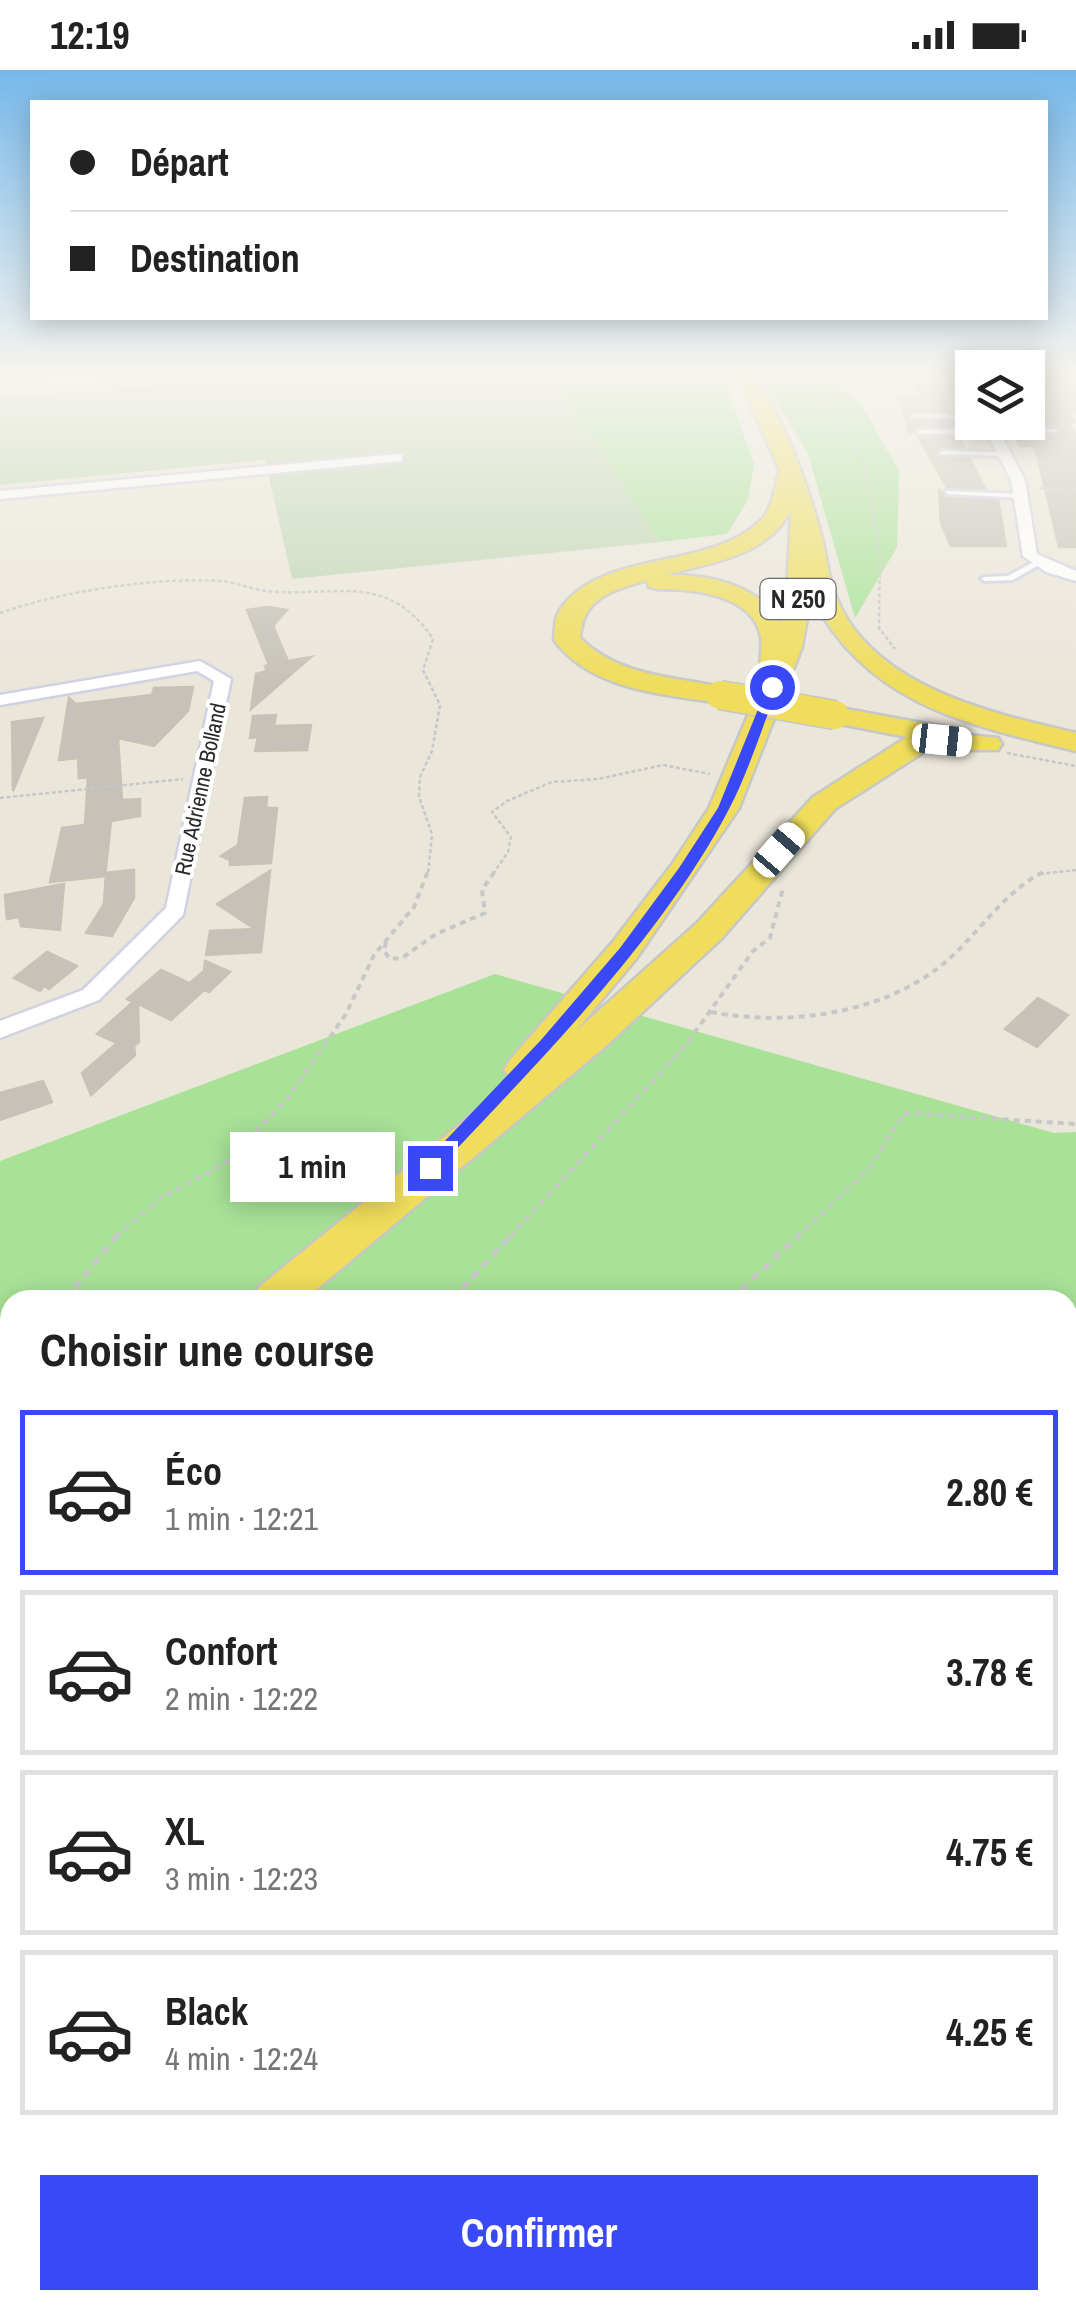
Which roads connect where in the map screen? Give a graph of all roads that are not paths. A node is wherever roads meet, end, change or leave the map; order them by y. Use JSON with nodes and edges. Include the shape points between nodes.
{"nodes":[{"id":1,"x":166,"y":480,"type":"edge"},
{"id":2,"x":788,"y":480,"type":"edge"},
{"id":3,"x":795,"y":480,"type":"edge"},
{"id":4,"x":1015,"y":480,"type":"edge"},
{"id":5,"x":1021,"y":491,"type":"junction"},
{"id":6,"x":948,"y":492,"type":"dead end"},
{"id":7,"x":0,"y":495,"type":"edge"},
{"id":8,"x":802,"y":507,"type":"junction"},
{"id":9,"x":1040,"y":562,"type":"junction"},
{"id":10,"x":1076,"y":576,"type":"edge"},
{"id":11,"x":985,"y":579,"type":"dead end"},
{"id":12,"x":772,"y":687,"type":"junction"},
{"id":13,"x":721,"y":692,"type":"junction"},
{"id":14,"x":0,"y":700,"type":"edge"},
{"id":15,"x":836,"y":712,"type":"junction"},
{"id":16,"x":1076,"y":742,"type":"edge"},
{"id":17,"x":990,"y":747,"type":"junction"},
{"id":18,"x":1076,"y":753,"type":"edge"},
{"id":19,"x":0,"y":1030,"type":"edge"},
{"id":20,"x":430,"y":1168,"type":"junction"},
{"id":21,"x":286,"y":1290,"type":"edge"}],
"edges":[{"from":1,"to":7,"type":"street"},
{"from":2,"to":13,"type":"main road","via":[[774,522],[750,541],[600,587],[574,604],[566,620],[567,640],[600,667]]},
{"from":3,"to":8,"type":"main road","number":"N 250"},
{"from":4,"to":5,"type":"street"},
{"from":5,"to":6,"type":"lane"},
{"from":5,"to":9,"type":"street","via":[[1030,556]]},
{"from":8,"to":12,"type":"main road","number":"N 250","via":[[799,593],[789,647]]},
{"from":8,"to":16,"type":"main road","via":[[822,594],[860,653],[925,694]]},
{"from":9,"to":10,"type":"street"},
{"from":9,"to":11,"type":"lane","via":[[1010,578]]},
{"from":12,"to":13,"type":"main road","via":[[774,634],[766,618],[733,594],[695,584],[648,583],[607,593],[583,612],[582,638],[611,662]]},
{"from":12,"to":20,"type":"main road","via":[[724,808],[684,870],[546,1044]]},
{"from":13,"to":15,"type":"main road","bridge":true},
{"from":14,"to":19,"type":"street","name":"Rue Adrienne Bolland","via":[[200,666],[222,679],[176,910],[91,996]]},
{"from":15,"to":17,"type":"main road"},
{"from":15,"to":18,"type":"main road"},
{"from":17,"to":18,"type":"main road"},
{"from":17,"to":20,"type":"main road","via":[[922,742],[824,803],[694,944],[594,1036]]},
{"from":20,"to":21,"type":"main road"}]}
